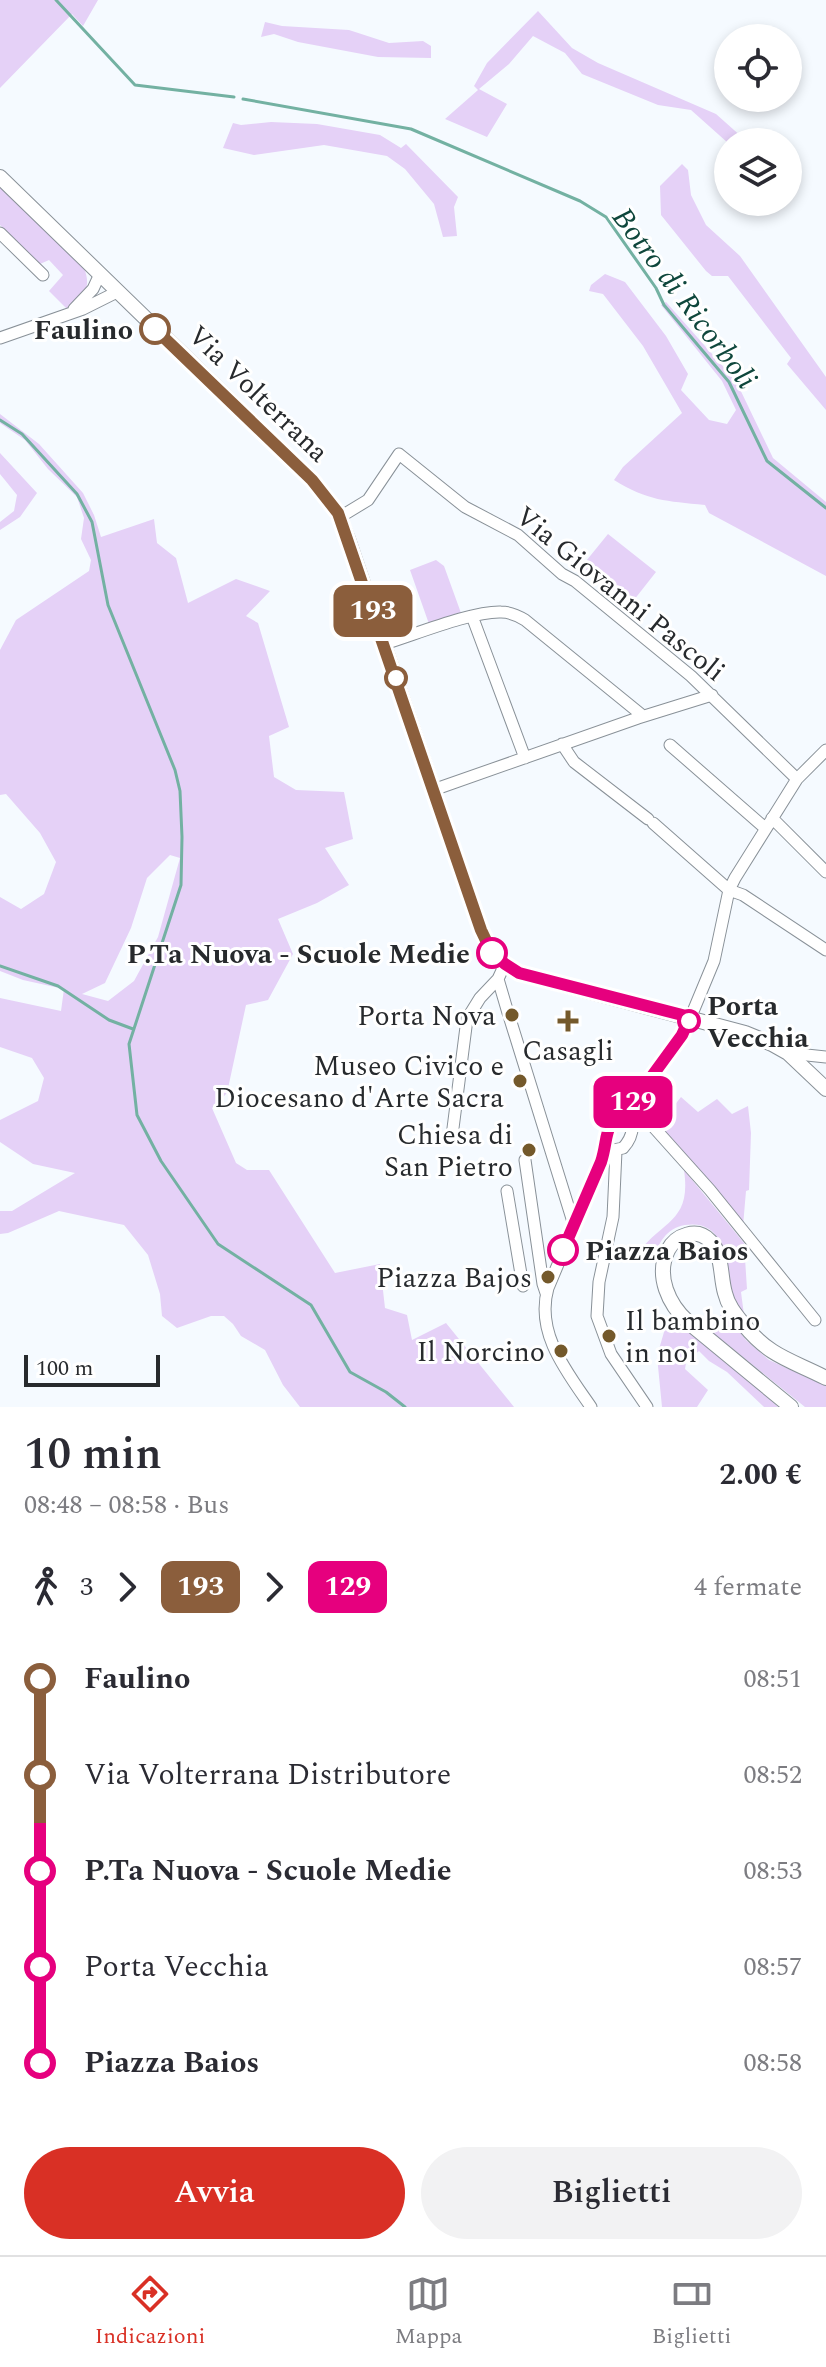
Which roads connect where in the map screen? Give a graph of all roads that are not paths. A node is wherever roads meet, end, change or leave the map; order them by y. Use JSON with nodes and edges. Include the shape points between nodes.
{"nodes":[{"id":1,"x":0,"y":177,"type":"edge"},
{"id":2,"x":0,"y":233,"type":"edge"},
{"id":3,"x":100,"y":274,"type":"junction"},
{"id":4,"x":43,"y":275,"type":"dead end"},
{"id":5,"x":117,"y":292,"type":"junction"},
{"id":6,"x":70,"y":312,"type":"junction"},
{"id":7,"x":0,"y":338,"type":"edge"},
{"id":8,"x":340,"y":517,"type":"junction"},
{"id":9,"x":472,"y":616,"type":"junction"},
{"id":10,"x":384,"y":644,"type":"junction"},
{"id":11,"x":712,"y":695,"type":"junction"},
{"id":12,"x":643,"y":716,"type":"junction"},
{"id":13,"x":562,"y":744,"type":"junction"},
{"id":14,"x":670,"y":745,"type":"dead end"},
{"id":15,"x":826,"y":750,"type":"edge"},
{"id":16,"x":525,"y":758,"type":"junction"},
{"id":17,"x":797,"y":779,"type":"junction"},
{"id":18,"x":433,"y":790,"type":"junction"},
{"id":19,"x":769,"y":823,"type":"junction"},
{"id":20,"x":826,"y":872,"type":"edge"},
{"id":21,"x":729,"y":890,"type":"junction"},
{"id":22,"x":826,"y":950,"type":"edge"},
{"id":23,"x":505,"y":964,"type":"junction"},
{"id":24,"x":500,"y":984,"type":"junction"},
{"id":25,"x":690,"y":1017,"type":"junction"},
{"id":26,"x":788,"y":1053,"type":"junction"},
{"id":27,"x":825,"y":1054,"type":"edge"},
{"id":28,"x":826,"y":1089,"type":"edge"},
{"id":29,"x":630,"y":1106,"type":"junction"},
{"id":30,"x":452,"y":1136,"type":"dead end"},
{"id":31,"x":611,"y":1149,"type":"junction"},
{"id":32,"x":525,"y":1160,"type":"dead end"},
{"id":33,"x":507,"y":1191,"type":"dead end"},
{"id":34,"x":574,"y":1225,"type":"junction"},
{"id":35,"x":539,"y":1254,"type":"junction"},
{"id":36,"x":519,"y":1258,"type":"junction"},
{"id":37,"x":523,"y":1286,"type":"dead end"},
{"id":38,"x":546,"y":1294,"type":"junction"},
{"id":39,"x":815,"y":1320,"type":"dead end"},
{"id":40,"x":826,"y":1378,"type":"edge"},
{"id":41,"x":789,"y":1406,"type":"edge"},
{"id":42,"x":591,"y":1407,"type":"edge"},
{"id":43,"x":647,"y":1407,"type":"edge"}],
"edges":[{"from":1,"to":3,"type":"main road","name":"Via Volterrana"},
{"from":2,"to":4,"type":"street"},
{"from":3,"to":5,"type":"main road","name":"Via Volterrana"},
{"from":3,"to":6,"type":"street"},
{"from":5,"to":6,"type":"street"},
{"from":5,"to":8,"type":"main road","name":"Via Volterrana","via":[[312,480]]},
{"from":6,"to":7,"type":"street"},
{"from":8,"to":10,"type":"main road","name":"Via Volterrana"},
{"from":8,"to":11,"type":"street","name":"Via Giovanni Pascoli","via":[[368,500],[399,454],[470,510],[527,542]]},
{"from":9,"to":10,"type":"street"},
{"from":9,"to":12,"type":"street","via":[[502,612],[525,620]]},
{"from":9,"to":16,"type":"street"},
{"from":10,"to":18,"type":"main road","name":"Via Volterrana"},
{"from":11,"to":12,"type":"street"},
{"from":11,"to":17,"type":"street","name":"Via Giovanni Pascoli"},
{"from":12,"to":13,"type":"street"},
{"from":13,"to":16,"type":"street"},
{"from":13,"to":21,"type":"street","via":[[574,762]]},
{"from":14,"to":19,"type":"street"},
{"from":15,"to":17,"type":"street"},
{"from":16,"to":18,"type":"street"},
{"from":17,"to":19,"type":"street"},
{"from":18,"to":23,"type":"main road","name":"Via Volterrana","via":[[486,944]]},
{"from":19,"to":20,"type":"street"},
{"from":19,"to":21,"type":"street"},
{"from":21,"to":22,"type":"street"},
{"from":21,"to":25,"type":"street","via":[[714,961]]},
{"from":23,"to":24,"type":"street"},
{"from":23,"to":25,"type":"main road","via":[[519,973]]},
{"from":24,"to":30,"type":"street","via":[[480,998],[467,1019]]},
{"from":24,"to":34,"type":"street"},
{"from":25,"to":26,"type":"main road"},
{"from":25,"to":29,"type":"street"},
{"from":26,"to":27,"type":"street"},
{"from":26,"to":28,"type":"main road"},
{"from":29,"to":31,"type":"street","via":[[610,1123]]},
{"from":29,"to":31,"type":"street","via":[[633,1131],[626,1144]]},
{"from":29,"to":39,"type":"street","via":[[731,1216]]},
{"from":31,"to":34,"type":"street"},
{"from":31,"to":43,"type":"street","via":[[613,1217],[597,1316],[611,1354]]},
{"from":32,"to":35,"type":"street"},
{"from":33,"to":36,"type":"street"},
{"from":34,"to":38,"type":"street"},
{"from":35,"to":36,"type":"street"},
{"from":35,"to":38,"type":"street"},
{"from":36,"to":37,"type":"street"},
{"from":38,"to":42,"type":"street","via":[[553,1346]]},
{"from":40,"to":41,"type":"main road","via":[[777,1356],[760,1342],[728,1302],[712,1243],[699,1234],[680,1237],[665,1264],[672,1305]]}]}
